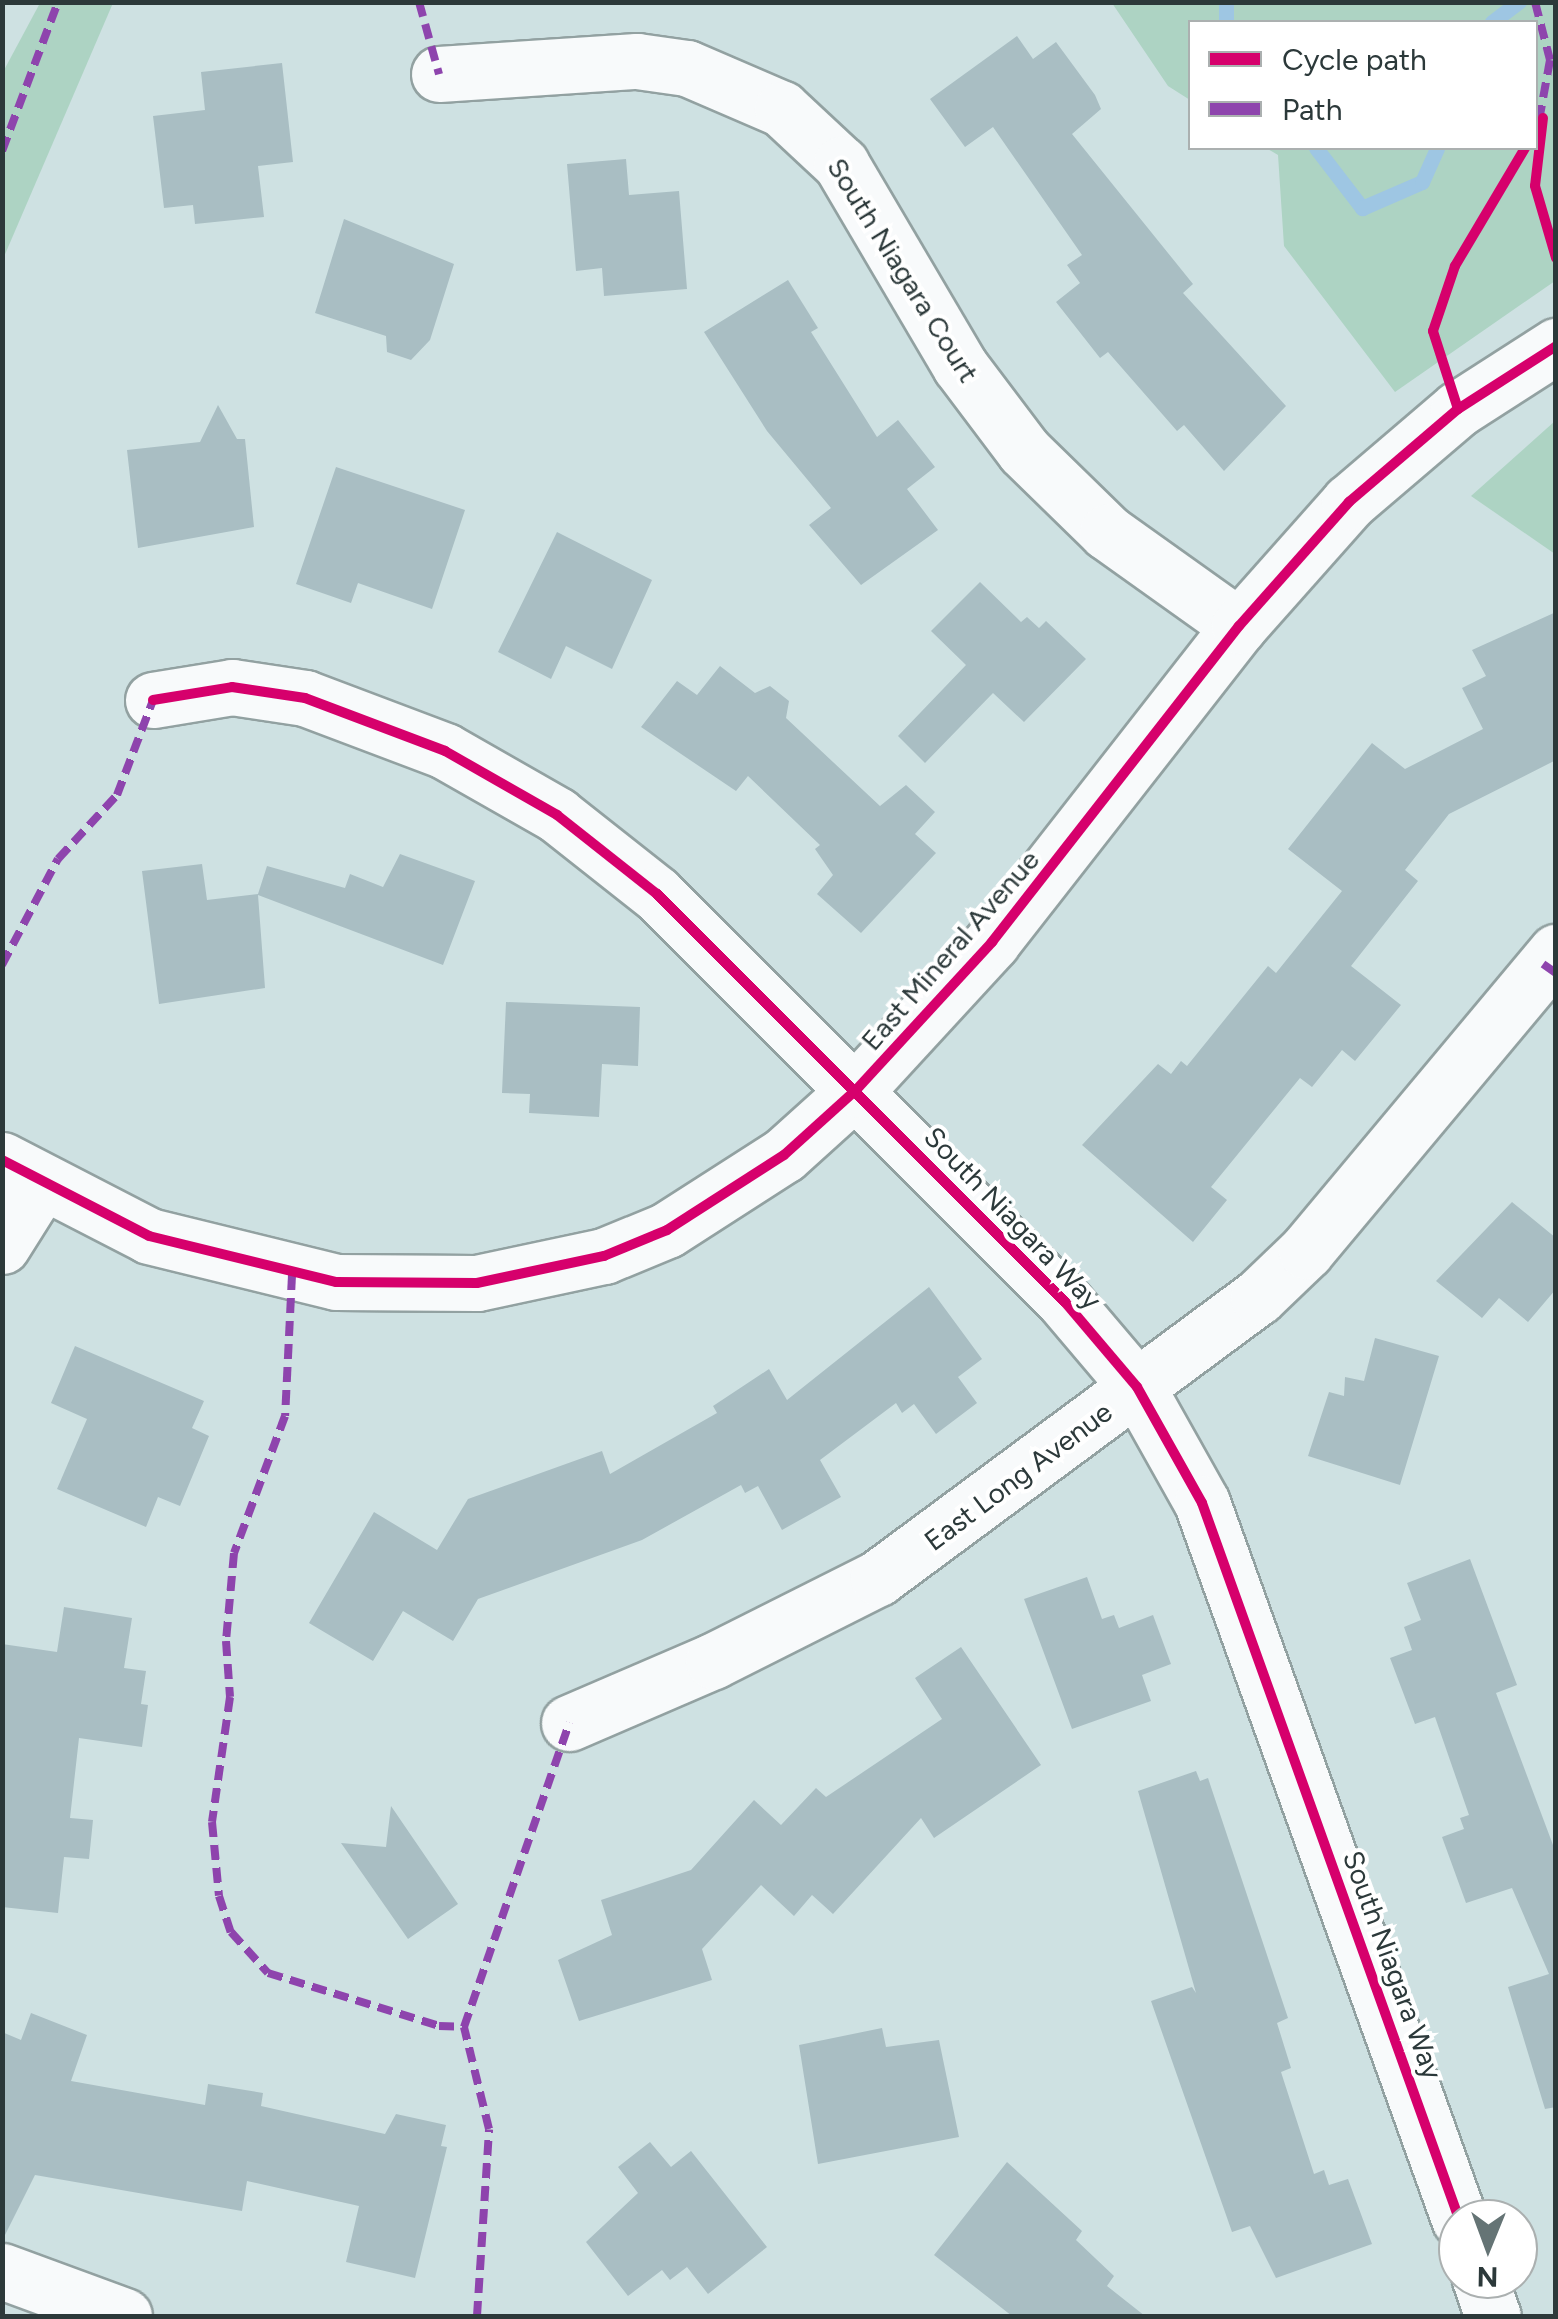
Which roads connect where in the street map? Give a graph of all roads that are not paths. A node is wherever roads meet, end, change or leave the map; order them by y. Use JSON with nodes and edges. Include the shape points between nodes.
{"nodes":[{"id":1,"x":438,"y":74,"type":"dead end"},
{"id":2,"x":1556,"y":346,"type":"edge"},
{"id":3,"x":1238,"y":626,"type":"junction"},
{"id":4,"x":153,"y":700,"type":"dead end"},
{"id":5,"x":1556,"y":952,"type":"edge"},
{"id":6,"x":857,"y":1089,"type":"junction"},
{"id":7,"x":22,"y":1172,"type":"edge"},
{"id":8,"x":2,"y":1246,"type":"edge"},
{"id":9,"x":1137,"y":1388,"type":"junction"},
{"id":10,"x":568,"y":1722,"type":"dead end"},
{"id":11,"x":1451,"y":2199,"type":"edge"},
{"id":12,"x":2,"y":2271,"type":"edge"},
{"id":13,"x":124,"y":2316,"type":"edge"}],
"edges":[{"from":1,"to":3,"type":"street","name":"South Niagara Court","via":[[637,60],[688,68],[782,109],[841,164],[960,366],[1024,451],[1107,532]]},
{"from":2,"to":3,"type":"street","name":"East Mineral Avenue","via":[[1458,410],[1378,476]]},
{"from":3,"to":6,"type":"street","name":"East Mineral Avenue","via":[[992,942]]},
{"from":4,"to":6,"type":"street","name":"South Niagara Way","via":[[232,687],[290,694],[366,717],[504,782],[558,815],[657,894]]},
{"from":5,"to":9,"type":"street","name":"East Long Avenue","via":[[1306,1250],[1258,1296]]},
{"from":6,"to":7,"type":"street","name":"East Mineral Avenue","via":[[784,1156],[667,1230],[604,1256],[477,1283],[408,1287],[275,1272],[149,1236]]},
{"from":6,"to":9,"type":"street","name":"South Niagara Way","via":[[1065,1302]]},
{"from":7,"to":8,"type":"street"},
{"from":9,"to":10,"type":"street","name":"East Long Avenue","via":[[878,1578],[714,1661]]},
{"from":9,"to":11,"type":"street","name":"South Niagara Way","via":[[1179,1457],[1224,1558]]},
{"from":12,"to":13,"type":"street"}]}
